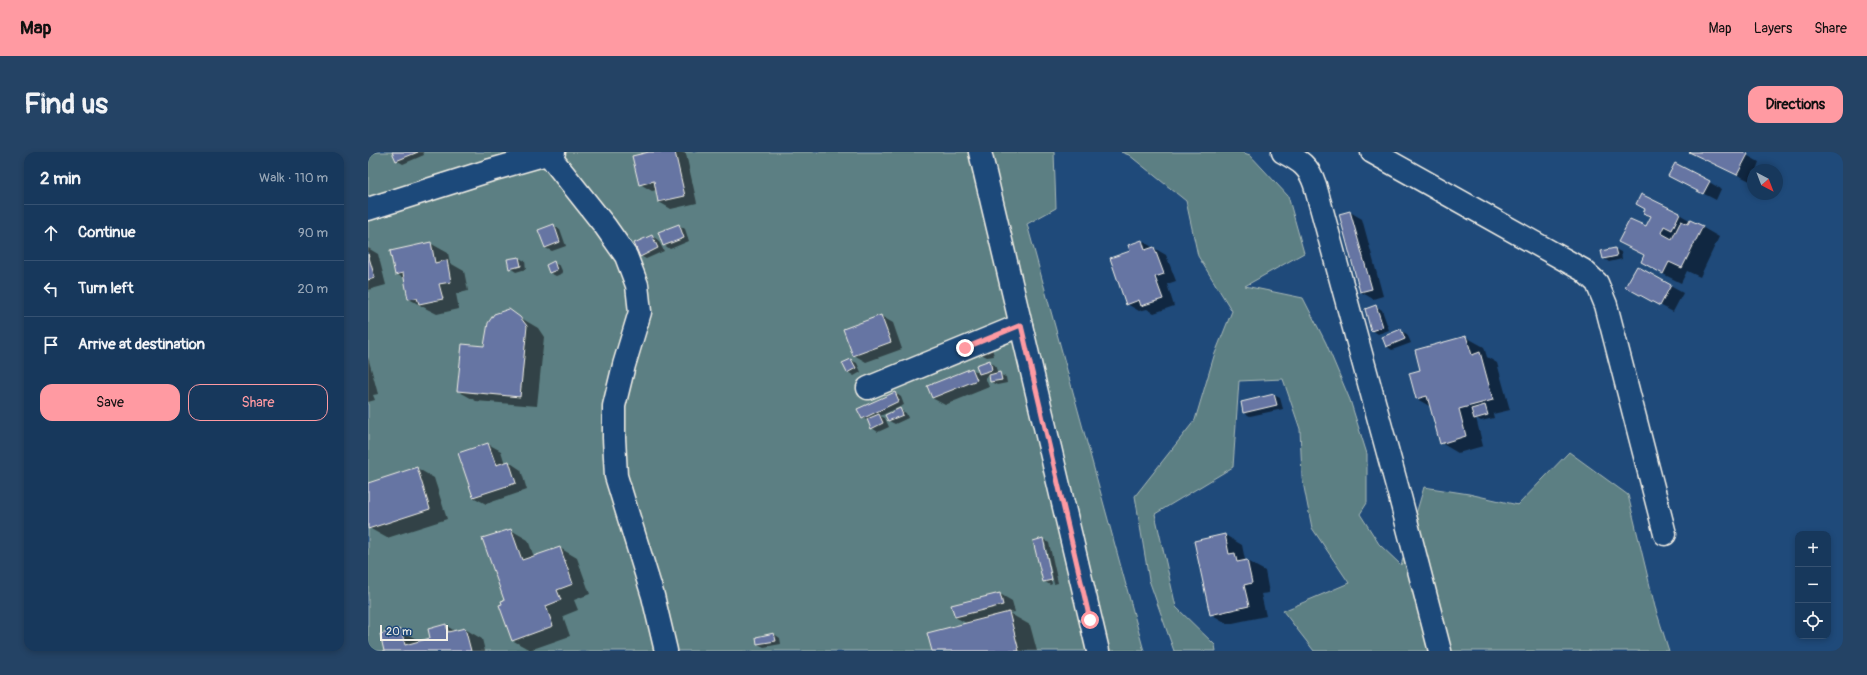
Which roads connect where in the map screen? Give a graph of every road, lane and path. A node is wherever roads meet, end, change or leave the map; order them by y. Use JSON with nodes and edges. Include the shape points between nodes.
{"nodes":[{"id":1,"x":980,"y":152,"type":"edge"},
{"id":2,"x":1372,"y":152,"type":"edge"},
{"id":3,"x":551,"y":153,"type":"edge"},
{"id":4,"x":1298,"y":155,"type":"edge"},
{"id":5,"x":368,"y":209,"type":"edge"},
{"id":6,"x":1021,"y":325,"type":"junction"},
{"id":7,"x":868,"y":388,"type":"dead end"},
{"id":8,"x":1665,"y":534,"type":"dead end"},
{"id":9,"x":666,"y":651,"type":"edge"},
{"id":10,"x":1098,"y":651,"type":"edge"},
{"id":11,"x":1440,"y":651,"type":"edge"}],
"edges":[{"from":1,"to":6,"type":"street"},
{"from":2,"to":8,"type":"street","via":[[1583,270],[1597,283],[1608,313]]},
{"from":3,"to":5,"type":"street"},
{"from":3,"to":9,"type":"street","via":[[626,256],[637,285],[640,312],[614,406],[616,476],[653,596]]},
{"from":4,"to":11,"type":"street","via":[[1310,172],[1317,193]]},
{"from":6,"to":7,"type":"street"},
{"from":6,"to":10,"type":"street"}]}
